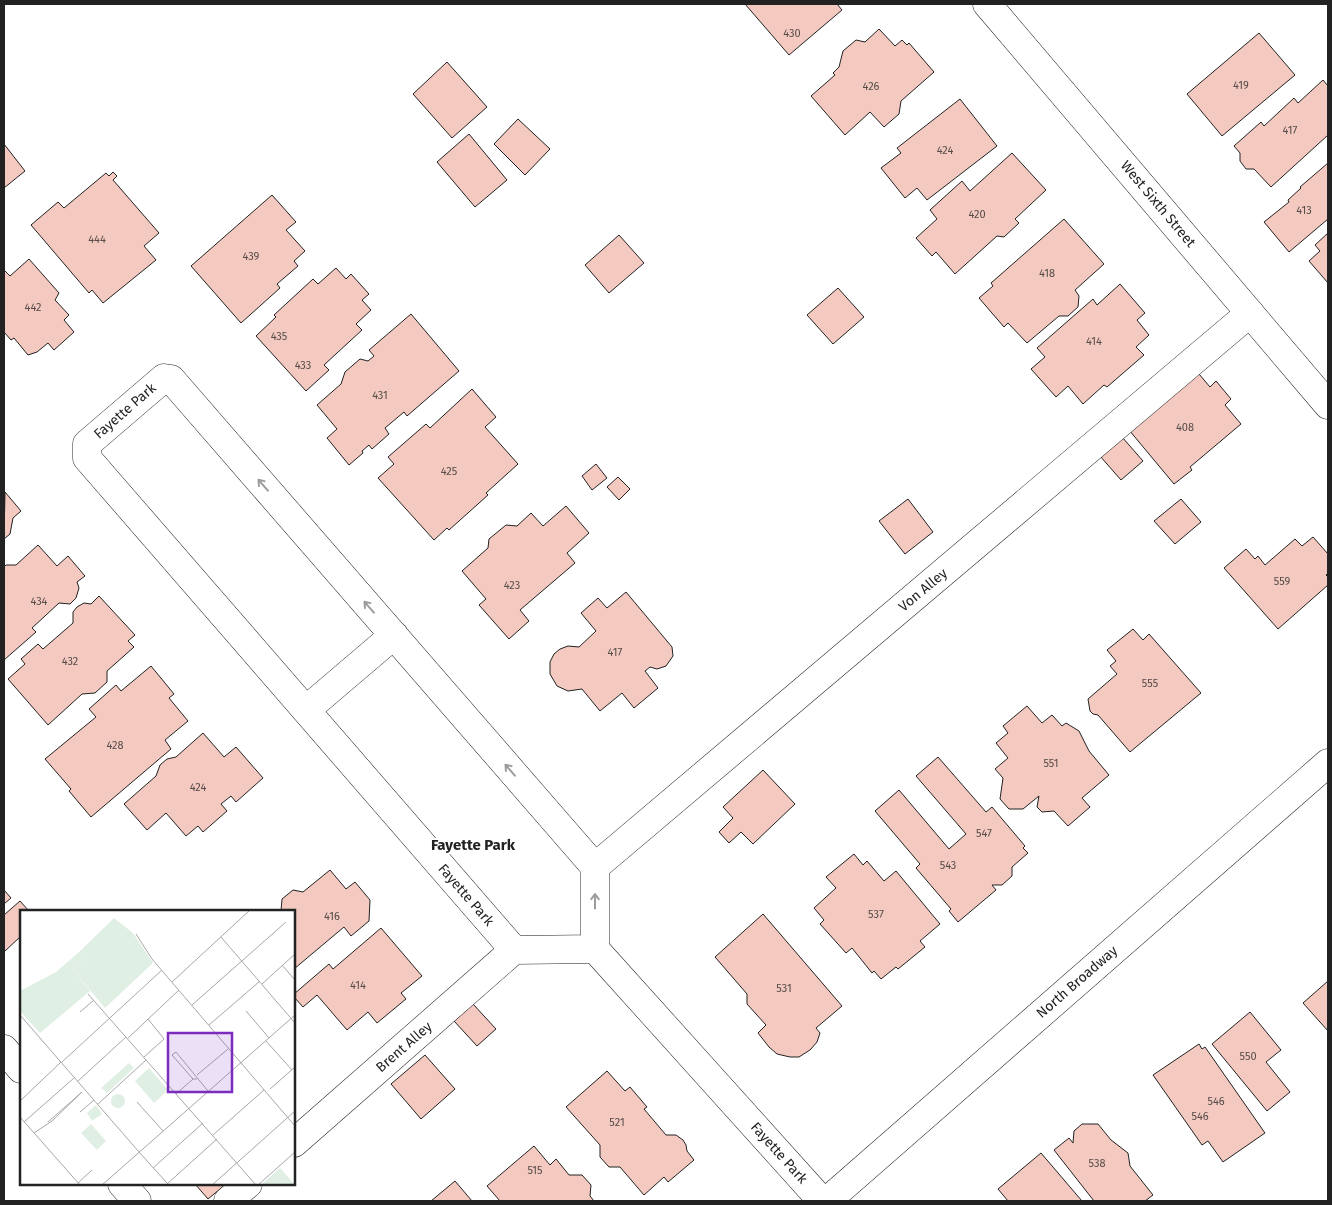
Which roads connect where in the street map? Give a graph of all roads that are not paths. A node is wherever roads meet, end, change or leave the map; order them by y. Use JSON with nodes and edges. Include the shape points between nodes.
{"nodes":[{"id":1,"x":987,"y":4,"type":"edge"},
{"id":2,"x":1250,"y":313,"type":"junction"},
{"id":3,"x":1328,"y":405,"type":"edge"},
{"id":4,"x":394,"y":635,"type":"junction"},
{"id":5,"x":306,"y":710,"type":"junction"},
{"id":6,"x":1328,"y":763,"type":"edge"},
{"id":7,"x":595,"y":867,"type":"junction"},
{"id":8,"x":595,"y":949,"type":"junction"},
{"id":9,"x":514,"y":950,"type":"junction"},
{"id":10,"x":4,"y":1049,"type":"edge"},
{"id":11,"x":20,"y":1068,"type":"edge"},
{"id":12,"x":295,"y":1142,"type":"edge"},
{"id":13,"x":123,"y":1185,"type":"edge"},
{"id":14,"x":247,"y":1185,"type":"edge"},
{"id":15,"x":137,"y":1201,"type":"edge"},
{"id":16,"x":228,"y":1201,"type":"edge"},
{"id":17,"x":822,"y":1201,"type":"edge"},
{"id":18,"x":826,"y":1201,"type":"edge"}],
"edges":[{"from":1,"to":2,"type":"street","name":"West Sixth Street"},
{"from":2,"to":3,"type":"street","name":"West Sixth Street"},
{"from":2,"to":7,"type":"street","name":"Von Alley"},
{"from":4,"to":5,"type":"street"},
{"from":4,"to":5,"type":"street","name":"Fayette Park","one_way":true,"via":[[171,379],[164,378],[87,444],[87,458]]},
{"from":7,"to":4,"type":"street","name":"Fayette Park","one_way":true},
{"from":5,"to":9,"type":"street","name":"Fayette Park"},
{"from":6,"to":18,"type":"street","name":"North Broadway"},
{"from":8,"to":7,"type":"street","one_way":true},
{"from":8,"to":9,"type":"street"},
{"from":8,"to":17,"type":"street","name":"Fayette Park"},
{"from":9,"to":12,"type":"street","name":"Brent Alley"},
{"from":10,"to":11,"type":"street"},
{"from":13,"to":15,"type":"street"},
{"from":14,"to":16,"type":"street"}]}
